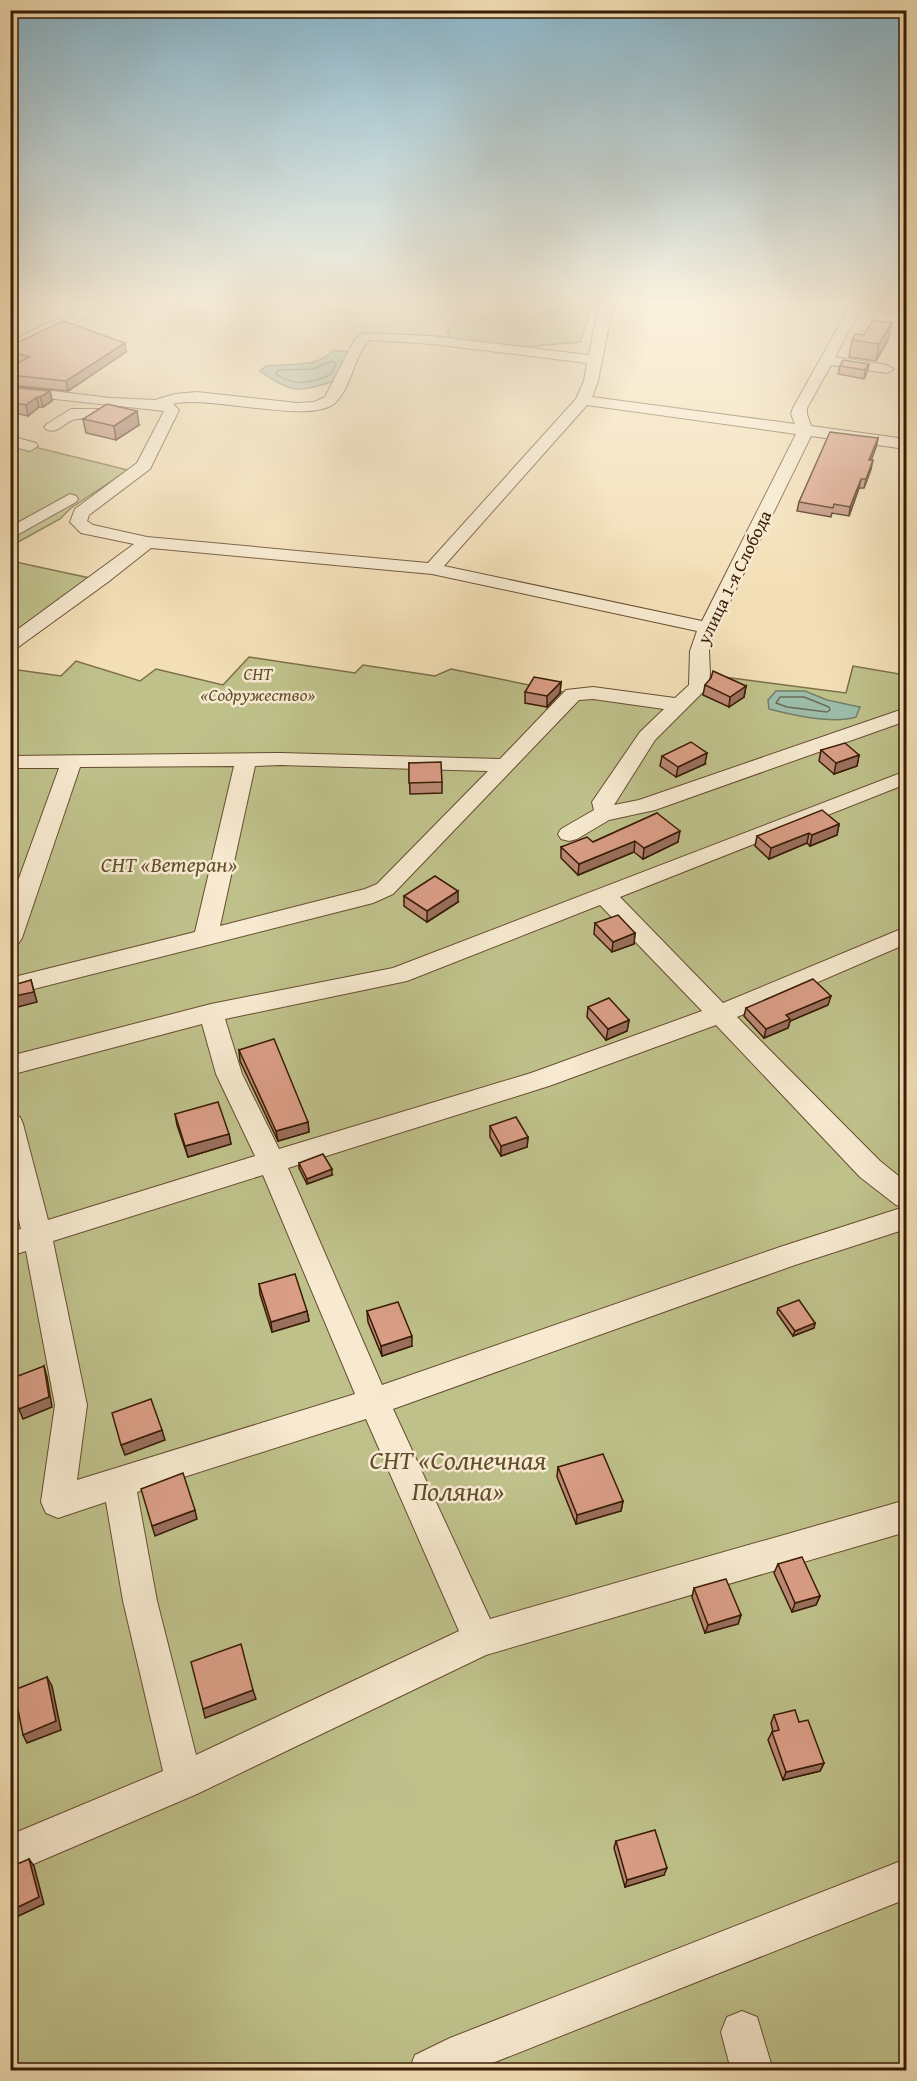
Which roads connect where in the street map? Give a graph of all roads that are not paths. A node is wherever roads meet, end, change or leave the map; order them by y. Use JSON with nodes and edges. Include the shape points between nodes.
{"nodes":[{"id":1,"x":104,"y":401,"type":"edge"},
{"id":2,"x":161,"y":401,"type":"edge"},
{"id":3,"x":252,"y":401,"type":"edge"},
{"id":4,"x":329,"y":401,"type":"edge"},
{"id":5,"x":582,"y":401,"type":"edge"},
{"id":6,"x":591,"y":401,"type":"edge"},
{"id":7,"x":804,"y":401,"type":"edge"},
{"id":8,"x":149,"y":404,"type":"junction"},
{"id":9,"x":52,"y":427,"type":"dead end"},
{"id":10,"x":805,"y":432,"type":"junction"},
{"id":11,"x":10,"y":441,"type":"edge"},
{"id":12,"x":906,"y":444,"type":"edge"},
{"id":13,"x":30,"y":446,"type":"dead end"},
{"id":14,"x":81,"y":513,"type":"junction"},
{"id":15,"x":10,"y":534,"type":"edge"},
{"id":16,"x":147,"y":542,"type":"junction"},
{"id":17,"x":432,"y":569,"type":"junction"},
{"id":18,"x":709,"y":628,"type":"junction"},
{"id":19,"x":10,"y":644,"type":"edge"},
{"id":20,"x":678,"y":704,"type":"junction"},
{"id":21,"x":906,"y":714,"type":"edge"},
{"id":22,"x":246,"y":760,"type":"junction"},
{"id":23,"x":10,"y":762,"type":"edge"},
{"id":24,"x":72,"y":763,"type":"junction"},
{"id":25,"x":505,"y":765,"type":"junction"},
{"id":26,"x":906,"y":777,"type":"edge"},
{"id":27,"x":605,"y":807,"type":"junction"},
{"id":28,"x":569,"y":834,"type":"dead end"},
{"id":29,"x":605,"y":896,"type":"junction"},
{"id":30,"x":906,"y":935,"type":"edge"},
{"id":31,"x":10,"y":938,"type":"edge"},
{"id":32,"x":206,"y":938,"type":"junction"},
{"id":33,"x":10,"y":987,"type":"edge"},
{"id":34,"x":211,"y":1013,"type":"junction"},
{"id":35,"x":720,"y":1014,"type":"junction"},
{"id":36,"x":10,"y":1066,"type":"edge"},
{"id":37,"x":10,"y":1124,"type":"edge"},
{"id":38,"x":271,"y":1161,"type":"junction"},
{"id":39,"x":906,"y":1197,"type":"edge"},
{"id":40,"x":906,"y":1218,"type":"edge"},
{"id":41,"x":24,"y":1239,"type":"edge"},
{"id":42,"x":374,"y":1402,"type":"junction"},
{"id":43,"x":119,"y":1482,"type":"junction"},
{"id":44,"x":906,"y":1516,"type":"edge"},
{"id":45,"x":481,"y":1639,"type":"junction"},
{"id":46,"x":184,"y":1781,"type":"junction"},
{"id":47,"x":10,"y":1855,"type":"edge"},
{"id":48,"x":906,"y":1879,"type":"edge"},
{"id":49,"x":430,"y":2070,"type":"edge"}],
"edges":[{"from":1,"to":8,"type":"street"},
{"from":2,"to":8,"type":"street"},
{"from":3,"to":4,"type":"street","via":[[318,406]]},
{"from":5,"to":17,"type":"street"},
{"from":6,"to":10,"type":"street"},
{"from":7,"to":10,"type":"street","via":[[799,414]]},
{"from":8,"to":9,"type":"street","via":[[117,415],[71,414]]},
{"from":8,"to":14,"type":"street","via":[[165,405],[172,410],[144,466]]},
{"from":10,"to":12,"type":"street"},
{"from":10,"to":18,"type":"street","name":"улица 1-я Слобода"},
{"from":11,"to":13,"type":"street"},
{"from":14,"to":15,"type":"street","via":[[66,502]]},
{"from":14,"to":16,"type":"street","via":[[78,522],[87,530]]},
{"from":16,"to":17,"type":"street"},
{"from":16,"to":19,"type":"street"},
{"from":17,"to":18,"type":"street"},
{"from":18,"to":20,"type":"street","name":"улица 1-я Слобода","via":[[698,649],[702,677],[698,687]]},
{"from":20,"to":25,"type":"street","via":[[573,694]]},
{"from":20,"to":27,"type":"street","name":"улица 1-я Слобода","via":[[647,736]]},
{"from":21,"to":27,"type":"street","via":[[647,805],[621,813]]},
{"from":22,"to":24,"type":"street"},
{"from":22,"to":25,"type":"street"},
{"from":22,"to":32,"type":"street"},
{"from":23,"to":24,"type":"street"},
{"from":24,"to":31,"type":"street"},
{"from":25,"to":32,"type":"street","via":[[385,889]]},
{"from":26,"to":29,"type":"street"},
{"from":27,"to":28,"type":"street"},
{"from":29,"to":34,"type":"street","via":[[398,975]]},
{"from":29,"to":35,"type":"street"},
{"from":30,"to":35,"type":"street"},
{"from":32,"to":33,"type":"street"},
{"from":34,"to":36,"type":"street"},
{"from":34,"to":38,"type":"street","via":[[229,1074]]},
{"from":35,"to":38,"type":"street","via":[[483,1098]]},
{"from":35,"to":39,"type":"street","via":[[870,1168]]},
{"from":37,"to":41,"type":"street"},
{"from":38,"to":41,"type":"street"},
{"from":38,"to":42,"type":"street"},
{"from":40,"to":42,"type":"street"},
{"from":41,"to":43,"type":"street","via":[[71,1405],[58,1502]]},
{"from":42,"to":43,"type":"street"},
{"from":42,"to":45,"type":"street"},
{"from":43,"to":46,"type":"street","via":[[140,1601]]},
{"from":44,"to":45,"type":"street"},
{"from":45,"to":46,"type":"street"},
{"from":46,"to":47,"type":"street"},
{"from":48,"to":49,"type":"street"}]}
